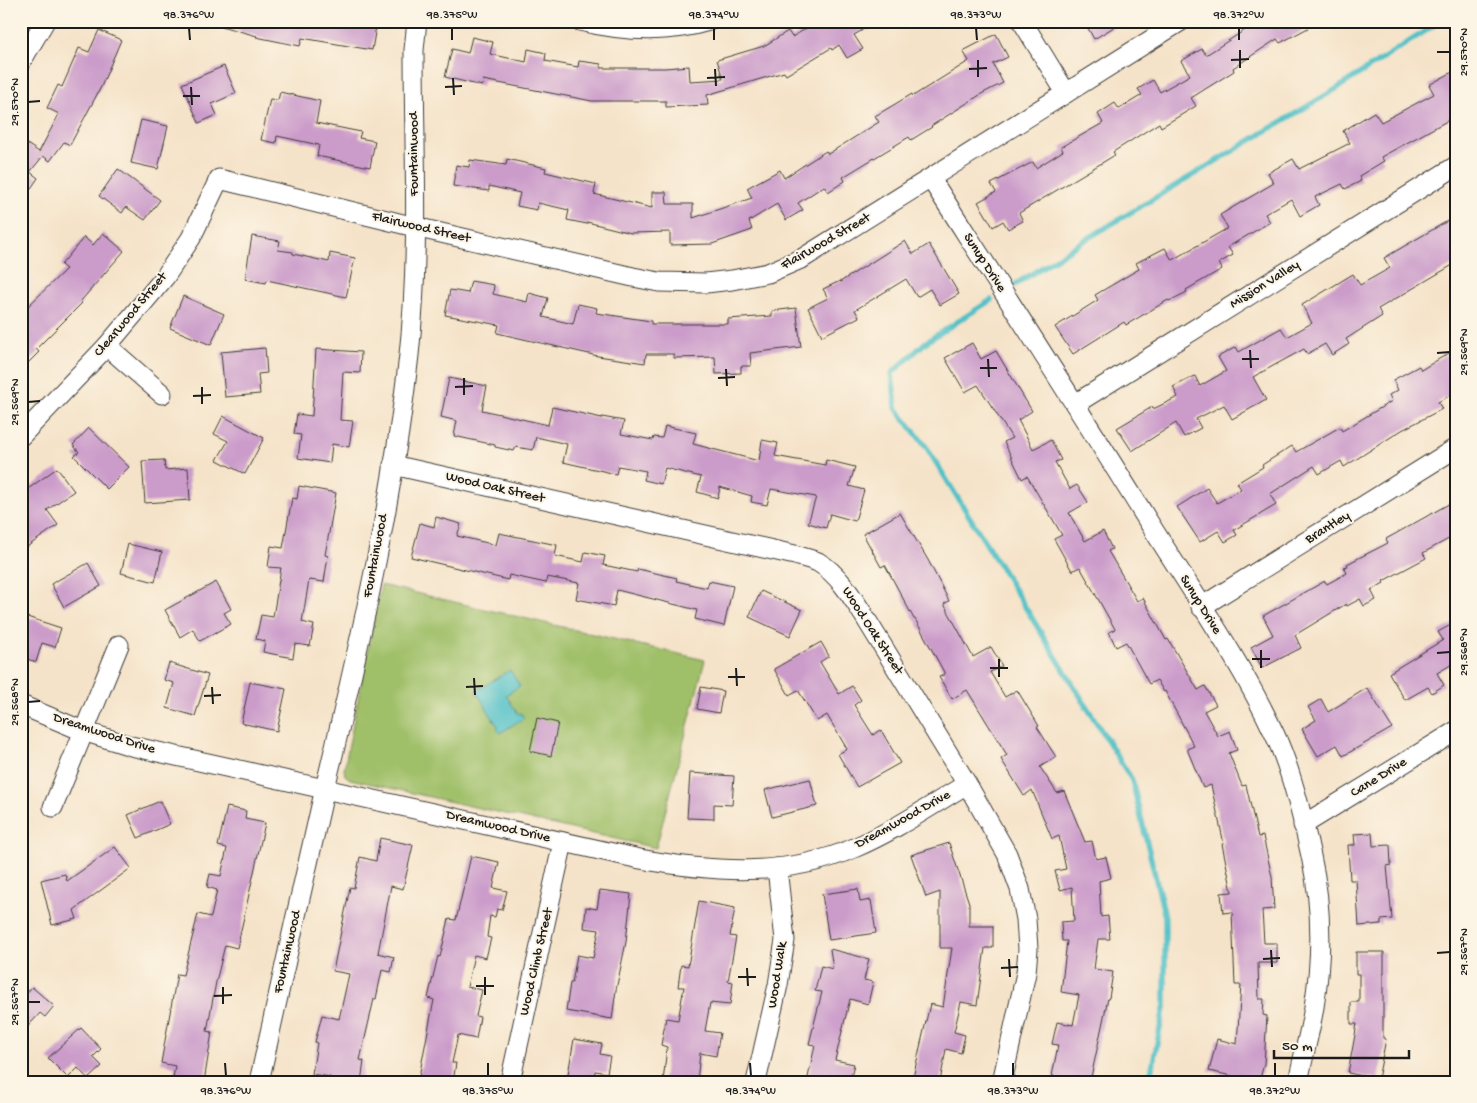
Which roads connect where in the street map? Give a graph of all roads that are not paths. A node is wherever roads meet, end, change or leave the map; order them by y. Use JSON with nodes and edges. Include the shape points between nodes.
{"nodes":[{"id":1,"x":45,"y":21,"type":"edge"},
{"id":2,"x":417,"y":21,"type":"edge"},
{"id":3,"x":580,"y":21,"type":"edge"},
{"id":4,"x":709,"y":21,"type":"edge"},
{"id":5,"x":1022,"y":21,"type":"edge"},
{"id":6,"x":1180,"y":21,"type":"edge"},
{"id":7,"x":21,"y":62,"type":"edge"},
{"id":8,"x":1066,"y":93,"type":"junction"},
{"id":9,"x":1456,"y":166,"type":"edge"},
{"id":10,"x":219,"y":179,"type":"joint"},
{"id":11,"x":931,"y":179,"type":"junction"},
{"id":12,"x":414,"y":227,"type":"junction"},
{"id":13,"x":107,"y":346,"type":"junction"},
{"id":14,"x":162,"y":394,"type":"dead end"},
{"id":15,"x":1075,"y":404,"type":"junction"},
{"id":16,"x":21,"y":436,"type":"edge"},
{"id":17,"x":1456,"y":448,"type":"edge"},
{"id":18,"x":394,"y":465,"type":"junction"},
{"id":19,"x":1201,"y":607,"type":"junction"},
{"id":20,"x":119,"y":645,"type":"dead end"},
{"id":21,"x":21,"y":705,"type":"edge"},
{"id":22,"x":83,"y":731,"type":"junction"},
{"id":23,"x":1456,"y":731,"type":"edge"},
{"id":24,"x":967,"y":784,"type":"junction"},
{"id":25,"x":326,"y":788,"type":"junction"},
{"id":26,"x":54,"y":807,"type":"dead end"},
{"id":27,"x":1303,"y":825,"type":"junction"},
{"id":28,"x":563,"y":842,"type":"junction"},
{"id":29,"x":777,"y":868,"type":"junction"},
{"id":30,"x":259,"y":1082,"type":"edge"},
{"id":31,"x":510,"y":1082,"type":"edge"},
{"id":32,"x":756,"y":1082,"type":"edge"},
{"id":33,"x":1002,"y":1082,"type":"edge"},
{"id":34,"x":1298,"y":1082,"type":"edge"}],
"edges":[{"from":1,"to":7,"type":"street"},
{"from":2,"to":12,"type":"street","name":"Fountainwood","via":[[414,50]]},
{"from":3,"to":4,"type":"street","via":[[637,29],[670,29]]},
{"from":5,"to":8,"type":"street"},
{"from":6,"to":8,"type":"street","name":"Flairwood Street"},
{"from":8,"to":11,"type":"street","name":"Flairwood Street"},
{"from":9,"to":15,"type":"street","name":"Mission Valley"},
{"from":10,"to":12,"type":"street","name":"Flairwood Street"},
{"from":10,"to":13,"type":"street","name":"Clearwood Street","via":[[191,238],[165,278]]},
{"from":11,"to":12,"type":"street","name":"Flairwood Street","via":[[787,266],[768,273],[706,283],[659,282]]},
{"from":11,"to":15,"type":"street","name":"Sunup Drive"},
{"from":12,"to":18,"type":"street","name":"Fountainwood","via":[[409,354]]},
{"from":13,"to":14,"type":"street"},
{"from":13,"to":16,"type":"street","name":"Clearwood Street"},
{"from":15,"to":19,"type":"street","name":"Sunup Drive"},
{"from":17,"to":19,"type":"street","name":"Brantley"},
{"from":18,"to":24,"type":"street","name":"Wood Oak Street","via":[[818,562],[846,588]]},
{"from":18,"to":25,"type":"street","name":"Fountainwood"},
{"from":19,"to":27,"type":"street","name":"Sunup Drive","via":[[1250,686],[1276,737]]},
{"from":20,"to":22,"type":"street"},
{"from":21,"to":22,"type":"street","name":"Dreamwood Drive"},
{"from":22,"to":25,"type":"street","name":"Dreamwood Drive","via":[[131,746]]},
{"from":22,"to":26,"type":"street"},
{"from":23,"to":27,"type":"street","name":"Cane Drive"},
{"from":24,"to":29,"type":"street","name":"Dreamwood Drive","via":[[854,849],[813,862]]},
{"from":24,"to":33,"type":"street","name":"Wood Oak Street","via":[[1007,854],[1020,889],[1026,919],[1026,973]]},
{"from":25,"to":28,"type":"street","name":"Dreamwood Drive"},
{"from":25,"to":30,"type":"street","name":"Fountainwood"},
{"from":27,"to":34,"type":"street","name":"Sunup Drive","via":[[1312,857],[1319,940],[1314,1009]]},
{"from":28,"to":29,"type":"street","name":"Dreamwood Drive","via":[[682,867],[721,870]]},
{"from":28,"to":31,"type":"street","name":"Wood Climb Street"},
{"from":29,"to":32,"type":"street","name":"Wood Walk","via":[[785,940]]}]}
